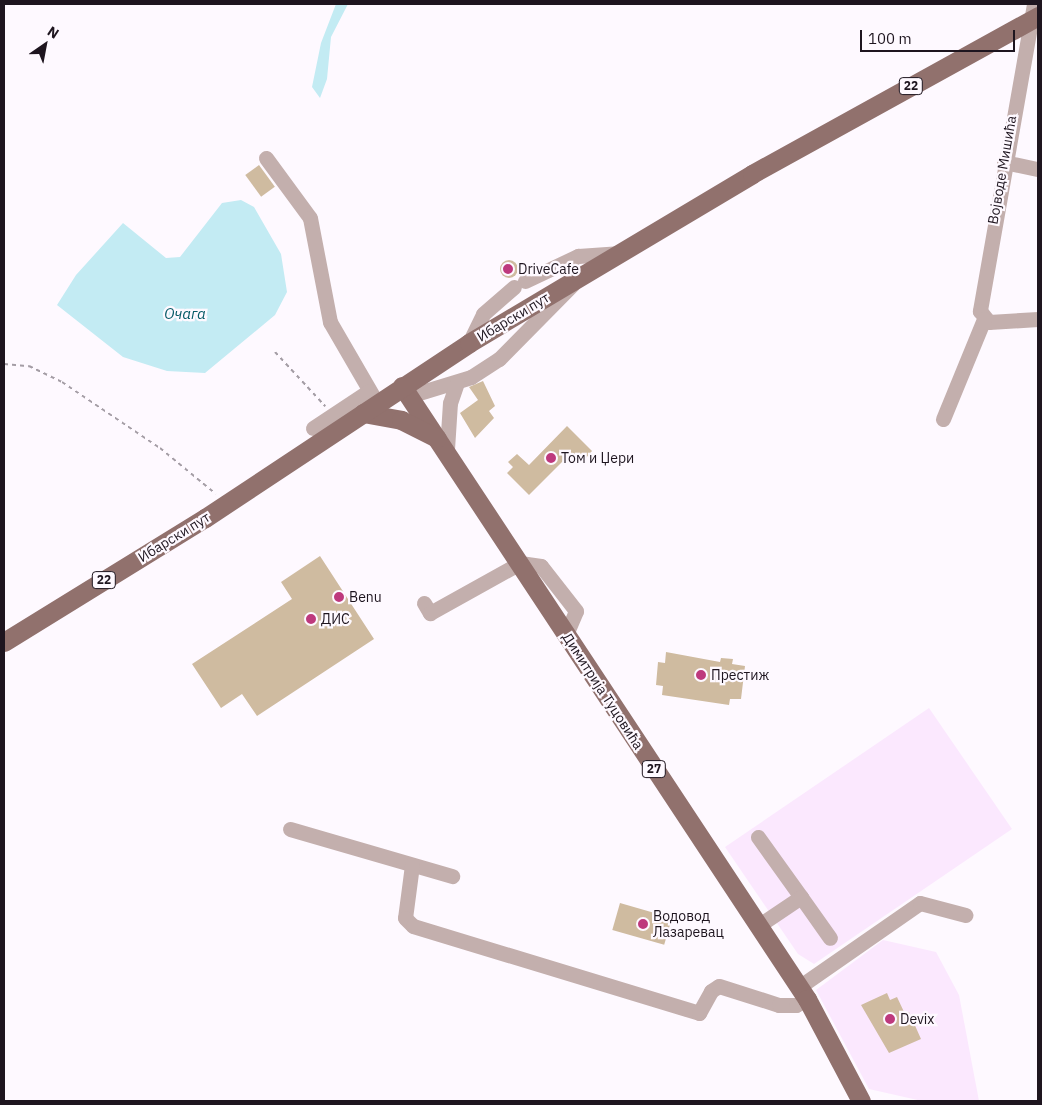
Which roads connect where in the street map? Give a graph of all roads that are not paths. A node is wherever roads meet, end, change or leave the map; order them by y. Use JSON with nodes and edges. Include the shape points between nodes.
{"nodes":[{"id":1,"x":1034,"y":14,"type":"edge"},
{"id":2,"x":266,"y":158,"type":"dead end"},
{"id":3,"x":1004,"y":162,"type":"junction"},
{"id":4,"x":1038,"y":169,"type":"edge"},
{"id":5,"x":621,"y":254,"type":"junction"},
{"id":6,"x":576,"y":280,"type":"junction"},
{"id":7,"x":984,"y":318,"type":"junction"},
{"id":8,"x":1038,"y":319,"type":"edge"},
{"id":9,"x":469,"y":343,"type":"junction"},
{"id":10,"x":457,"y":383,"type":"junction"},
{"id":11,"x":406,"y":391,"type":"junction"},
{"id":12,"x":370,"y":402,"type":"junction"},
{"id":13,"x":943,"y":419,"type":"dead end"},
{"id":14,"x":313,"y":428,"type":"dead end"},
{"id":15,"x":443,"y":444,"type":"junction"},
{"id":16,"x":520,"y":562,"type":"junction"},
{"id":17,"x":424,"y":603,"type":"dead end"},
{"id":18,"x":4,"y":642,"type":"edge"},
{"id":19,"x":290,"y":829,"type":"dead end"},
{"id":20,"x":758,"y":837,"type":"dead end"},
{"id":21,"x":412,"y":865,"type":"junction"},
{"id":22,"x":452,"y":876,"type":"dead end"},
{"id":23,"x":801,"y":897,"type":"junction"},
{"id":24,"x":966,"y":915,"type":"dead end"},
{"id":25,"x":758,"y":926,"type":"junction"},
{"id":26,"x":830,"y":938,"type":"dead end"},
{"id":27,"x":803,"y":993,"type":"junction"},
{"id":28,"x":861,"y":1101,"type":"edge"}],
"edges":[{"from":1,"to":3,"type":"street","name":"Војводе Мишића"},
{"from":1,"to":5,"type":"main road","name":"Ибарски пут","number":"22","via":[[752,174]]},
{"from":2,"to":12,"type":"street","via":[[310,218],[330,322]]},
{"from":3,"to":4,"type":"street"},
{"from":3,"to":7,"type":"street","name":"Војводе Мишића","via":[[980,311]]},
{"from":5,"to":6,"type":"main road","name":"Ибарски пут","number":"22"},
{"from":5,"to":9,"type":"street","via":[[578,256],[520,284],[483,314]]},
{"from":6,"to":9,"type":"main road","name":"Ибарски пут","number":"22"},
{"from":6,"to":10,"type":"street","via":[[500,359]]},
{"from":7,"to":8,"type":"street"},
{"from":7,"to":13,"type":"street","name":"Војводе Мишића"},
{"from":9,"to":11,"type":"main road","name":"Ибарски пут","number":"22"},
{"from":10,"to":11,"type":"street"},
{"from":10,"to":15,"type":"street"},
{"from":11,"to":12,"type":"main road","name":"Ибарски пут","number":"22"},
{"from":11,"to":15,"type":"main road","name":"Димитрија Туцовића","number":"27"},
{"from":12,"to":14,"type":"street","via":[[333,415]]},
{"from":12,"to":15,"type":"main road"},
{"from":12,"to":18,"type":"main road","name":"Ибарски пут","number":"22","via":[[227,503]]},
{"from":15,"to":16,"type":"main road","name":"Димитрија Туцовића","number":"27"},
{"from":16,"to":17,"type":"street","via":[[430,612]]},
{"from":16,"to":25,"type":"main road","name":"Димитрија Туцовића","number":"27"},
{"from":19,"to":21,"type":"street"},
{"from":20,"to":23,"type":"street"},
{"from":21,"to":22,"type":"street"},
{"from":21,"to":27,"type":"street","via":[[405,918],[412,926],[699,1013],[711,991],[719,986],[779,1005],[796,1006]]},
{"from":23,"to":25,"type":"street"},
{"from":23,"to":26,"type":"street"},
{"from":24,"to":27,"type":"street","via":[[920,903]]},
{"from":25,"to":27,"type":"main road","name":"Димитрија Туцовића","number":"27"},
{"from":27,"to":28,"type":"main road","name":"Димитрија Туцовића","number":"27"}]}
